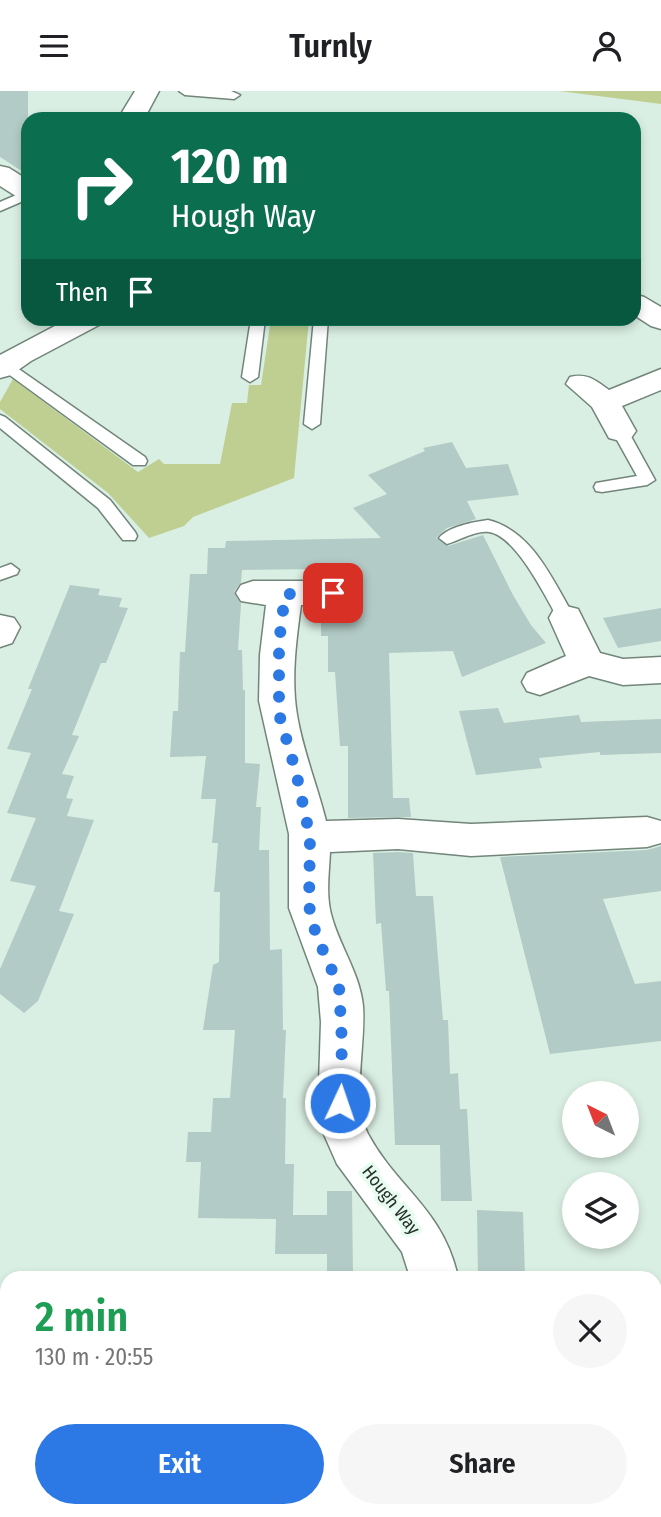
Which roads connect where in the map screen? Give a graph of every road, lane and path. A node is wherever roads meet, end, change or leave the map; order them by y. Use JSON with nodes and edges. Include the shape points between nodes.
{"nodes":[{"id":1,"x":147,"y":91,"type":"edge"},
{"id":2,"x":185,"y":91,"type":"edge"},
{"id":3,"x":234,"y":95,"type":"dead end"},
{"id":4,"x":135,"y":112,"type":"edge"},
{"id":5,"x":0,"y":174,"type":"edge"},
{"id":6,"x":21,"y":188,"type":"edge"},
{"id":7,"x":21,"y":196,"type":"edge"},
{"id":8,"x":0,"y":207,"type":"edge"},
{"id":9,"x":76,"y":326,"type":"edge"},
{"id":10,"x":257,"y":326,"type":"edge"},
{"id":11,"x":320,"y":326,"type":"edge"},
{"id":12,"x":2,"y":365,"type":"edge"},
{"id":13,"x":250,"y":377,"type":"dead end"},
{"id":14,"x":661,"y":378,"type":"edge"},
{"id":15,"x":0,"y":420,"type":"edge"},
{"id":16,"x":313,"y":425,"type":"dead end"},
{"id":17,"x":620,"y":431,"type":"joint"},
{"id":18,"x":139,"y":461,"type":"dead end"},
{"id":19,"x":654,"y":479,"type":"edge"},
{"id":20,"x":602,"y":488,"type":"dead end"},
{"id":21,"x":129,"y":536,"type":"dead end"},
{"id":22,"x":447,"y":538,"type":"dead end"},
{"id":23,"x":333,"y":593,"type":"dead end"},
{"id":24,"x":566,"y":618,"type":"joint"},
{"id":25,"x":587,"y":662,"type":"junction"},
{"id":26,"x":661,"y":670,"type":"edge"},
{"id":27,"x":540,"y":682,"type":"dead end"},
{"id":28,"x":647,"y":832,"type":"dead end"},
{"id":29,"x":310,"y":837,"type":"junction"},
{"id":30,"x":432,"y":1271,"type":"edge"}],
"edges":[{"from":1,"to":4,"type":"street"},
{"from":2,"to":3,"type":"lane"},
{"from":5,"to":6,"type":"street"},
{"from":7,"to":8,"type":"lane"},
{"from":9,"to":12,"type":"street"},
{"from":10,"to":13,"type":"lane"},
{"from":11,"to":16,"type":"lane"},
{"from":12,"to":18,"type":"lane"},
{"from":14,"to":17,"type":"street","via":[[622,396],[593,392]]},
{"from":15,"to":21,"type":"lane","via":[[104,504]]},
{"from":17,"to":19,"type":"lane"},
{"from":19,"to":20,"type":"lane"},
{"from":22,"to":24,"type":"lane","via":[[490,525],[511,535],[524,548]]},
{"from":23,"to":29,"type":"street","name":"Hough Way","via":[[269,593],[279,643],[279,714]]},
{"from":24,"to":25,"type":"street"},
{"from":25,"to":26,"type":"street","via":[[623,673]]},
{"from":25,"to":27,"type":"street"},
{"from":28,"to":29,"type":"street","via":[[471,840],[398,834]]},
{"from":29,"to":30,"type":"street","name":"Hough Way","via":[[309,906],[316,935],[339,986],[343,1129],[355,1153],[422,1239]]}]}
